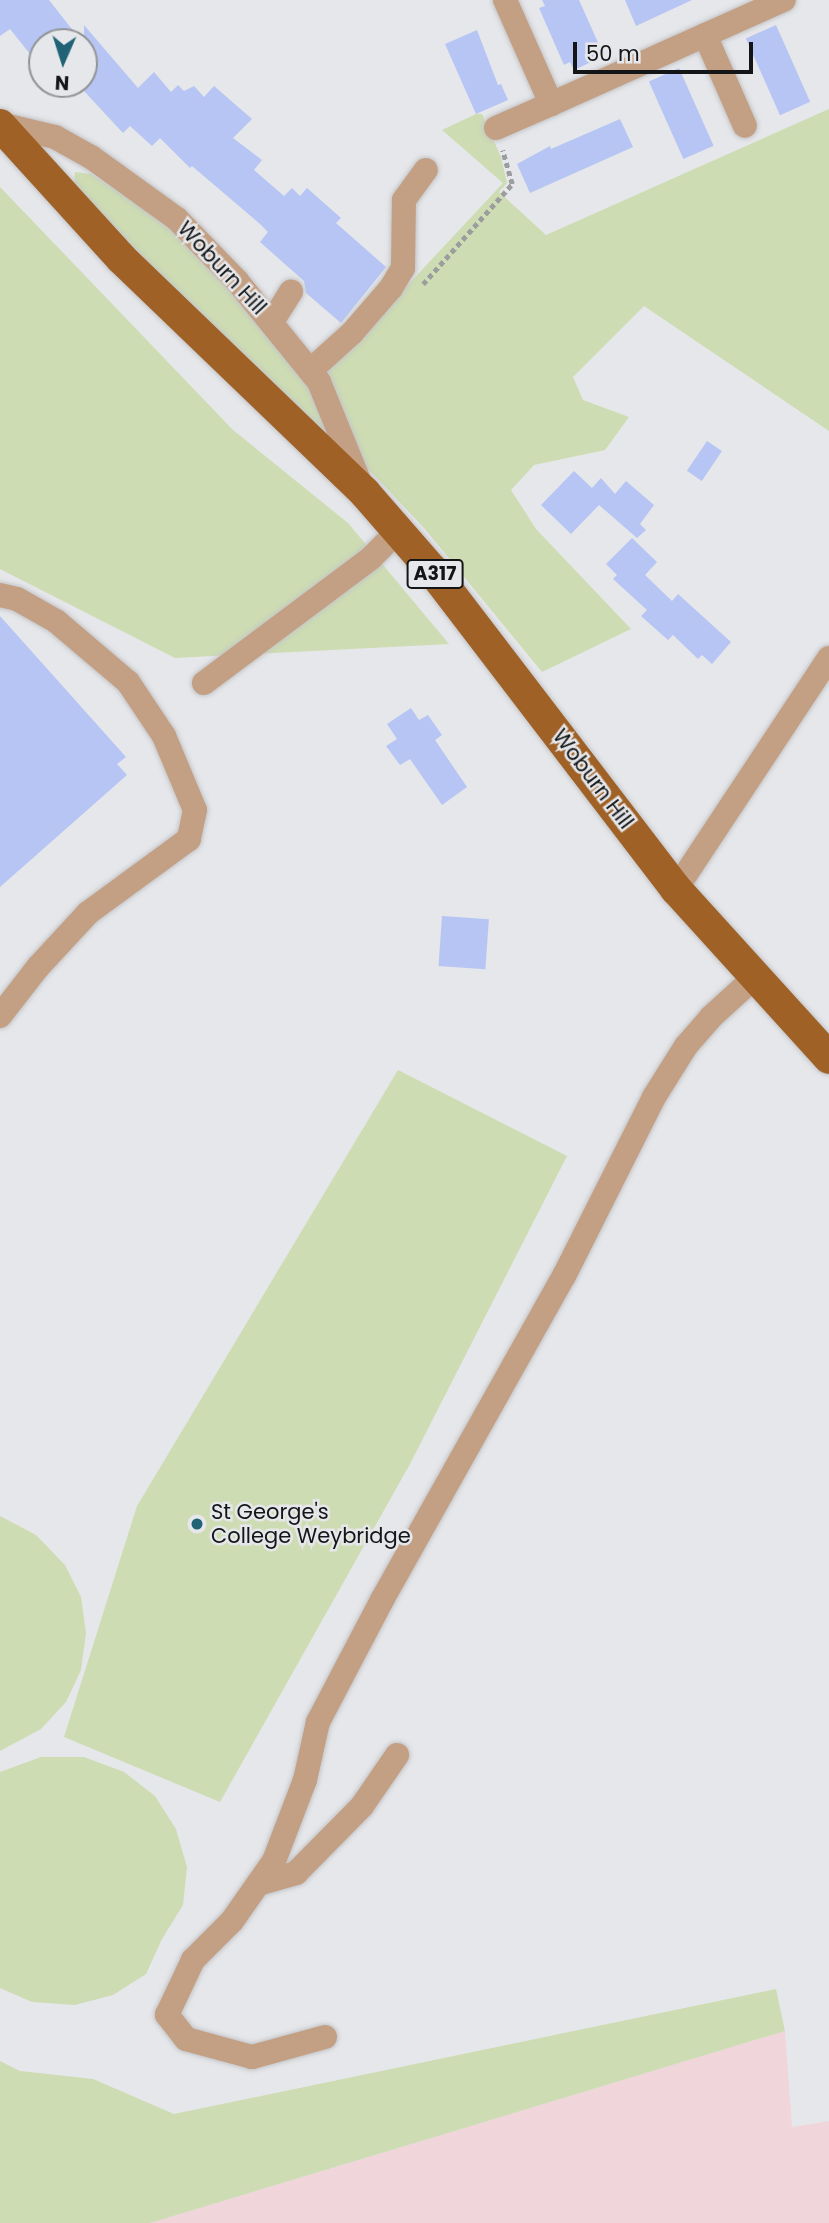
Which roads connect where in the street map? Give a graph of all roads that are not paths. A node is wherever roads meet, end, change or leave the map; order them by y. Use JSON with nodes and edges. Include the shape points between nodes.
{"nodes":[{"id":1,"x":505,"y":0,"type":"edge"},
{"id":2,"x":784,"y":0,"type":"edge"},
{"id":3,"x":705,"y":35,"type":"junction"},
{"id":4,"x":551,"y":104,"type":"junction"},
{"id":5,"x":745,"y":126,"type":"dead end"},
{"id":6,"x":1,"y":127,"type":"edge"},
{"id":7,"x":496,"y":128,"type":"dead end"},
{"id":8,"x":426,"y":170,"type":"dead end"},
{"id":9,"x":291,"y":290,"type":"dead end"},
{"id":10,"x":272,"y":323,"type":"junction"},
{"id":11,"x":311,"y":370,"type":"junction"},
{"id":12,"x":365,"y":493,"type":"junction"},
{"id":13,"x":397,"y":532,"type":"junction"},
{"id":14,"x":0,"y":595,"type":"edge"},
{"id":15,"x":829,"y":657,"type":"edge"},
{"id":16,"x":204,"y":683,"type":"dead end"},
{"id":17,"x":676,"y":889,"type":"junction"},
{"id":18,"x":754,"y":978,"type":"junction"},
{"id":19,"x":0,"y":1016,"type":"edge"},
{"id":20,"x":829,"y":1058,"type":"edge"},
{"id":21,"x":397,"y":1755,"type":"dead end"},
{"id":22,"x":258,"y":1884,"type":"junction"},
{"id":23,"x":325,"y":2037,"type":"dead end"}],
"edges":[{"from":1,"to":4,"type":"street"},
{"from":2,"to":3,"type":"street"},
{"from":3,"to":4,"type":"street"},
{"from":3,"to":5,"type":"street"},
{"from":4,"to":7,"type":"street"},
{"from":6,"to":10,"type":"street","name":"Woburn Hill","via":[[55,137],[130,183],[177,219]]},
{"from":6,"to":12,"type":"main road","name":"Woburn Hill","number":"A317","via":[[122,258]]},
{"from":8,"to":11,"type":"street","via":[[404,200],[403,268],[352,333]]},
{"from":9,"to":10,"type":"street"},
{"from":10,"to":11,"type":"street","name":"Woburn Hill"},
{"from":11,"to":12,"type":"street","name":"Woburn Hill"},
{"from":12,"to":13,"type":"main road","name":"Woburn Hill","number":"A317"},
{"from":13,"to":16,"type":"street","via":[[371,558]]},
{"from":13,"to":17,"type":"main road","name":"Woburn Hill","number":"A317","via":[[432,570]]},
{"from":14,"to":19,"type":"street","via":[[17,599],[56,621],[128,682],[164,736],[195,810],[189,839],[88,913]]},
{"from":15,"to":17,"type":"street"},
{"from":17,"to":18,"type":"main road","name":"Woburn Hill","number":"A317"},
{"from":18,"to":20,"type":"main road","name":"Woburn Hill","number":"A317"},
{"from":18,"to":22,"type":"street","via":[[686,1046],[654,1097],[564,1276],[318,1722],[305,1780],[274,1861]]},
{"from":21,"to":22,"type":"street","via":[[362,1806],[296,1872]]},
{"from":22,"to":23,"type":"street","via":[[232,1921],[193,1960],[167,2015],[186,2039],[252,2057]]}]}
